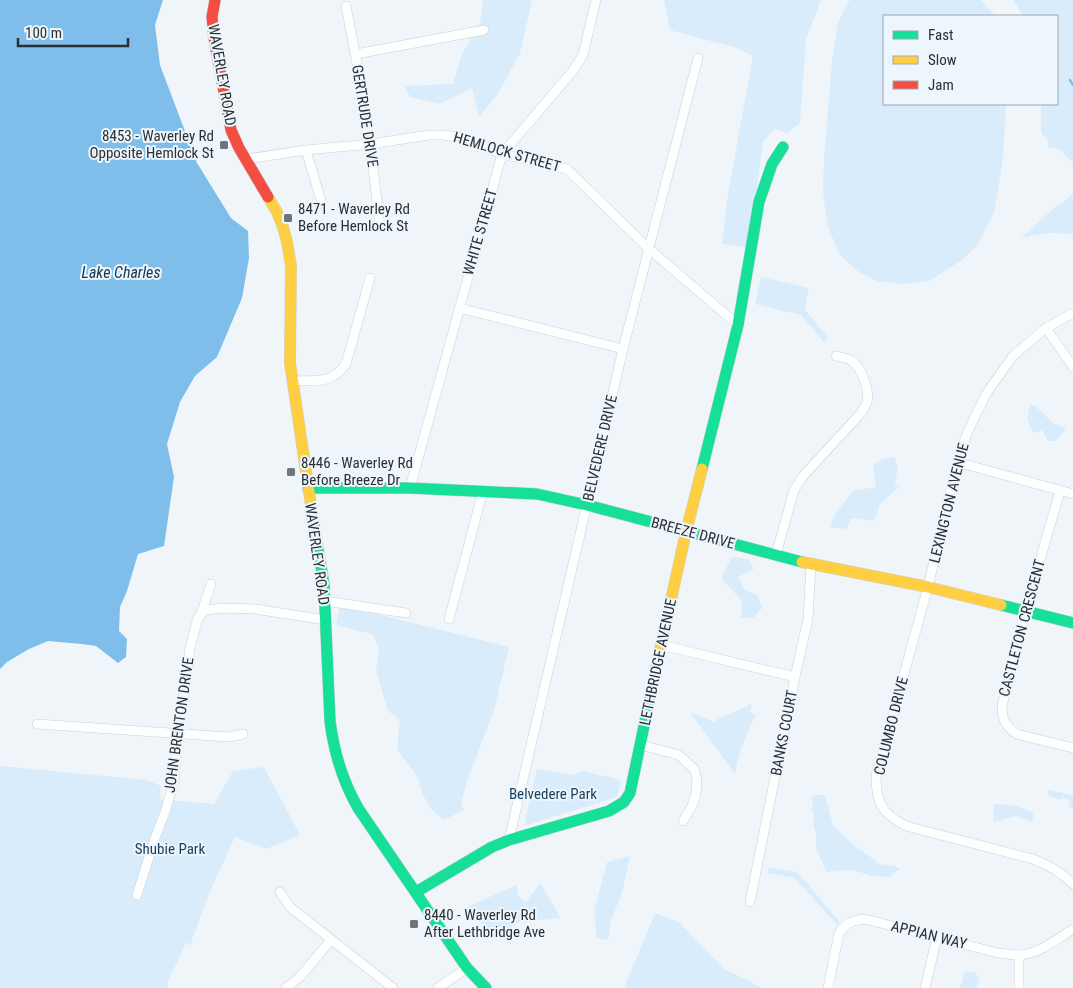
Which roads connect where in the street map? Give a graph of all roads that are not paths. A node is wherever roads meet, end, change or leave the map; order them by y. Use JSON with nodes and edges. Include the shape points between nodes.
{"nodes":[{"id":1,"x":214,"y":0,"type":"edge"},
{"id":2,"x":596,"y":0,"type":"edge"},
{"id":3,"x":346,"y":6,"type":"dead end"},
{"id":4,"x":484,"y":30,"type":"dead end"},
{"id":5,"x":356,"y":54,"type":"junction"},
{"id":6,"x":698,"y":58,"type":"dead end"},
{"id":7,"x":371,"y":144,"type":"junction"},
{"id":8,"x":783,"y":147,"type":"dead end"},
{"id":9,"x":306,"y":150,"type":"junction"},
{"id":10,"x":502,"y":154,"type":"junction"},
{"id":11,"x":246,"y":159,"type":"junction"},
{"id":12,"x":322,"y":204,"type":"dead end"},
{"id":13,"x":380,"y":226,"type":"dead end"},
{"id":14,"x":649,"y":249,"type":"junction"},
{"id":15,"x":370,"y":278,"type":"dead end"},
{"id":16,"x":459,"y":308,"type":"junction"},
{"id":17,"x":1073,"y":314,"type":"edge"},
{"id":18,"x":738,"y":325,"type":"junction"},
{"id":19,"x":1046,"y":328,"type":"junction"},
{"id":20,"x":623,"y":349,"type":"junction"},
{"id":21,"x":836,"y":356,"type":"dead end"},
{"id":22,"x":1073,"y":367,"type":"edge"},
{"id":23,"x":292,"y":381,"type":"junction"},
{"id":24,"x":957,"y":462,"type":"junction"},
{"id":25,"x":308,"y":488,"type":"junction"},
{"id":26,"x":410,"y":488,"type":"junction"},
{"id":27,"x":483,"y":491,"type":"junction"},
{"id":28,"x":1060,"y":491,"type":"junction"},
{"id":29,"x":1073,"y":494,"type":"edge"},
{"id":30,"x":588,"y":505,"type":"junction"},
{"id":31,"x":686,"y":532,"type":"junction"},
{"id":32,"x":776,"y":555,"type":"junction"},
{"id":33,"x":811,"y":564,"type":"junction"},
{"id":34,"x":211,"y":584,"type":"dead end"},
{"id":35,"x":928,"y":587,"type":"junction"},
{"id":36,"x":325,"y":600,"type":"junction"},
{"id":37,"x":1025,"y":612,"type":"junction"},
{"id":38,"x":406,"y":613,"type":"dead end"},
{"id":39,"x":201,"y":614,"type":"junction"},
{"id":40,"x":326,"y":620,"type":"junction"},
{"id":41,"x":449,"y":620,"type":"dead end"},
{"id":42,"x":1073,"y":624,"type":"edge"},
{"id":43,"x":661,"y":644,"type":"junction"},
{"id":44,"x":795,"y":677,"type":"junction"},
{"id":45,"x":36,"y":724,"type":"dead end"},
{"id":46,"x":178,"y":734,"type":"junction"},
{"id":47,"x":243,"y":734,"type":"dead end"},
{"id":48,"x":641,"y":745,"type":"junction"},
{"id":49,"x":1073,"y":748,"type":"edge"},
{"id":50,"x":683,"y":821,"type":"dead end"},
{"id":51,"x":509,"y":840,"type":"junction"},
{"id":52,"x":1073,"y":884,"type":"edge"},
{"id":53,"x":280,"y":892,"type":"dead end"},
{"id":54,"x":416,"y":892,"type":"junction"},
{"id":55,"x":137,"y":895,"type":"dead end"},
{"id":56,"x":750,"y":902,"type":"dead end"},
{"id":57,"x":1073,"y":929,"type":"edge"},
{"id":58,"x":937,"y":938,"type":"junction"},
{"id":59,"x":331,"y":940,"type":"junction"},
{"id":60,"x":1019,"y":955,"type":"junction"},
{"id":61,"x":467,"y":968,"type":"junction"},
{"id":62,"x":286,"y":988,"type":"edge"},
{"id":63,"x":393,"y":988,"type":"edge"},
{"id":64,"x":438,"y":988,"type":"edge"},
{"id":65,"x":486,"y":988,"type":"edge"},
{"id":66,"x":828,"y":988,"type":"edge"},
{"id":67,"x":924,"y":988,"type":"edge"},
{"id":68,"x":1019,"y":988,"type":"edge"}],
"edges":[{"from":1,"to":11,"type":"street","name":"WAVERLEY ROAD","via":[[214,38],[227,111]]},
{"from":2,"to":10,"type":"street","name":"WHITE STREET","via":[[583,56]]},
{"from":3,"to":5,"type":"street","name":"GERTRUDE DRIVE"},
{"from":4,"to":5,"type":"street"},
{"from":5,"to":7,"type":"street","name":"GERTRUDE DRIVE"},
{"from":6,"to":14,"type":"street","name":"BELVEDERE DRIVE"},
{"from":7,"to":9,"type":"street","name":"HEMLOCK STREET"},
{"from":7,"to":10,"type":"street","name":"HEMLOCK STREET","via":[[444,135]]},
{"from":7,"to":13,"type":"street","name":"GERTRUDE DRIVE"},
{"from":8,"to":18,"type":"street","name":"LETHBRIDGE AVENUE","via":[[772,164],[760,202]]},
{"from":9,"to":11,"type":"street","name":"HEMLOCK STREET"},
{"from":9,"to":12,"type":"street"},
{"from":10,"to":14,"type":"street","name":"HEMLOCK STREET","via":[[567,169]]},
{"from":10,"to":16,"type":"street","name":"WHITE STREET"},
{"from":11,"to":23,"type":"street","name":"WAVERLEY ROAD","via":[[277,212],[287,242],[291,266]]},
{"from":14,"to":18,"type":"street","name":"HEMLOCK STREET"},
{"from":14,"to":20,"type":"street","name":"BELVEDERE DRIVE"},
{"from":15,"to":23,"type":"street","via":[[346,364],[330,379]]},
{"from":16,"to":20,"type":"street"},
{"from":16,"to":26,"type":"street","name":"WHITE STREET"},
{"from":17,"to":19,"type":"street","name":"LEXINGTON AVENUE"},
{"from":18,"to":31,"type":"street","name":"LETHBRIDGE AVENUE"},
{"from":19,"to":22,"type":"street"},
{"from":19,"to":24,"type":"street","name":"LEXINGTON AVENUE","via":[[1013,356],[986,394]]},
{"from":20,"to":30,"type":"street","name":"BELVEDERE DRIVE"},
{"from":21,"to":32,"type":"street","via":[[852,361],[860,372],[868,393],[866,404],[794,490]]},
{"from":23,"to":25,"type":"street","name":"WAVERLEY ROAD"},
{"from":24,"to":28,"type":"street"},
{"from":24,"to":35,"type":"street","name":"LEXINGTON AVENUE"},
{"from":25,"to":26,"type":"street","name":"BREEZE DRIVE"},
{"from":25,"to":36,"type":"street","name":"WAVERLEY ROAD"},
{"from":26,"to":27,"type":"street","name":"BREEZE DRIVE"},
{"from":27,"to":30,"type":"street","name":"BREEZE DRIVE","via":[[537,494]]},
{"from":27,"to":41,"type":"street"},
{"from":28,"to":29,"type":"street"},
{"from":28,"to":37,"type":"street","name":"CASTLETON CRESCENT"},
{"from":30,"to":31,"type":"street","name":"BREEZE DRIVE"},
{"from":30,"to":51,"type":"street","name":"BELVEDERE DRIVE"},
{"from":31,"to":32,"type":"street","name":"BREEZE DRIVE"},
{"from":31,"to":43,"type":"street","name":"LETHBRIDGE AVENUE"},
{"from":32,"to":33,"type":"street","name":"BREEZE DRIVE"},
{"from":33,"to":35,"type":"street","name":"BREEZE DRIVE"},
{"from":33,"to":44,"type":"street","name":"BANKS COURT","via":[[808,619]]},
{"from":34,"to":39,"type":"street","name":"JOHN BRENTON DRIVE"},
{"from":35,"to":37,"type":"street","name":"BREEZE DRIVE"},
{"from":35,"to":52,"type":"street","name":"COLUMBO DRIVE","via":[[876,775],[877,798],[888,814],[906,826],[1033,859],[1050,866]]},
{"from":36,"to":38,"type":"street"},
{"from":36,"to":40,"type":"street","name":"WAVERLEY ROAD"},
{"from":37,"to":42,"type":"street","name":"BREEZE DRIVE"},
{"from":37,"to":49,"type":"street","name":"CASTLETON CRESCENT","via":[[1002,706],[1004,721],[1017,734]]},
{"from":39,"to":40,"type":"street","via":[[221,608],[255,609]]},
{"from":39,"to":46,"type":"street","name":"JOHN BRENTON DRIVE","via":[[190,648]]},
{"from":40,"to":54,"type":"street","name":"WAVERLEY ROAD","via":[[330,721],[338,764],[358,808]]},
{"from":43,"to":44,"type":"street"},
{"from":43,"to":48,"type":"street","name":"LETHBRIDGE AVENUE"},
{"from":44,"to":56,"type":"street","name":"BANKS COURT"},
{"from":45,"to":46,"type":"street"},
{"from":46,"to":47,"type":"street","via":[[229,737]]},
{"from":46,"to":55,"type":"street","name":"JOHN BRENTON DRIVE","via":[[174,782]]},
{"from":48,"to":50,"type":"street","via":[[679,755],[694,769],[696,794]]},
{"from":48,"to":51,"type":"street","name":"LETHBRIDGE AVENUE","via":[[630,793],[623,804]]},
{"from":51,"to":54,"type":"street","name":"LETHBRIDGE AVENUE"},
{"from":53,"to":59,"type":"street","via":[[290,907]]},
{"from":54,"to":61,"type":"street","name":"WAVERLEY ROAD"},
{"from":57,"to":60,"type":"street","name":"APPIAN WAY","via":[[1045,946]]},
{"from":58,"to":60,"type":"street","name":"APPIAN WAY"},
{"from":58,"to":66,"type":"street","name":"APPIAN WAY","via":[[864,919],[850,922],[839,933]]},
{"from":58,"to":67,"type":"street"},
{"from":59,"to":62,"type":"street","via":[[300,977]]},
{"from":59,"to":63,"type":"street"},
{"from":60,"to":68,"type":"street"},
{"from":61,"to":64,"type":"street"},
{"from":61,"to":65,"type":"street","name":"WAVERLEY ROAD"}]}
